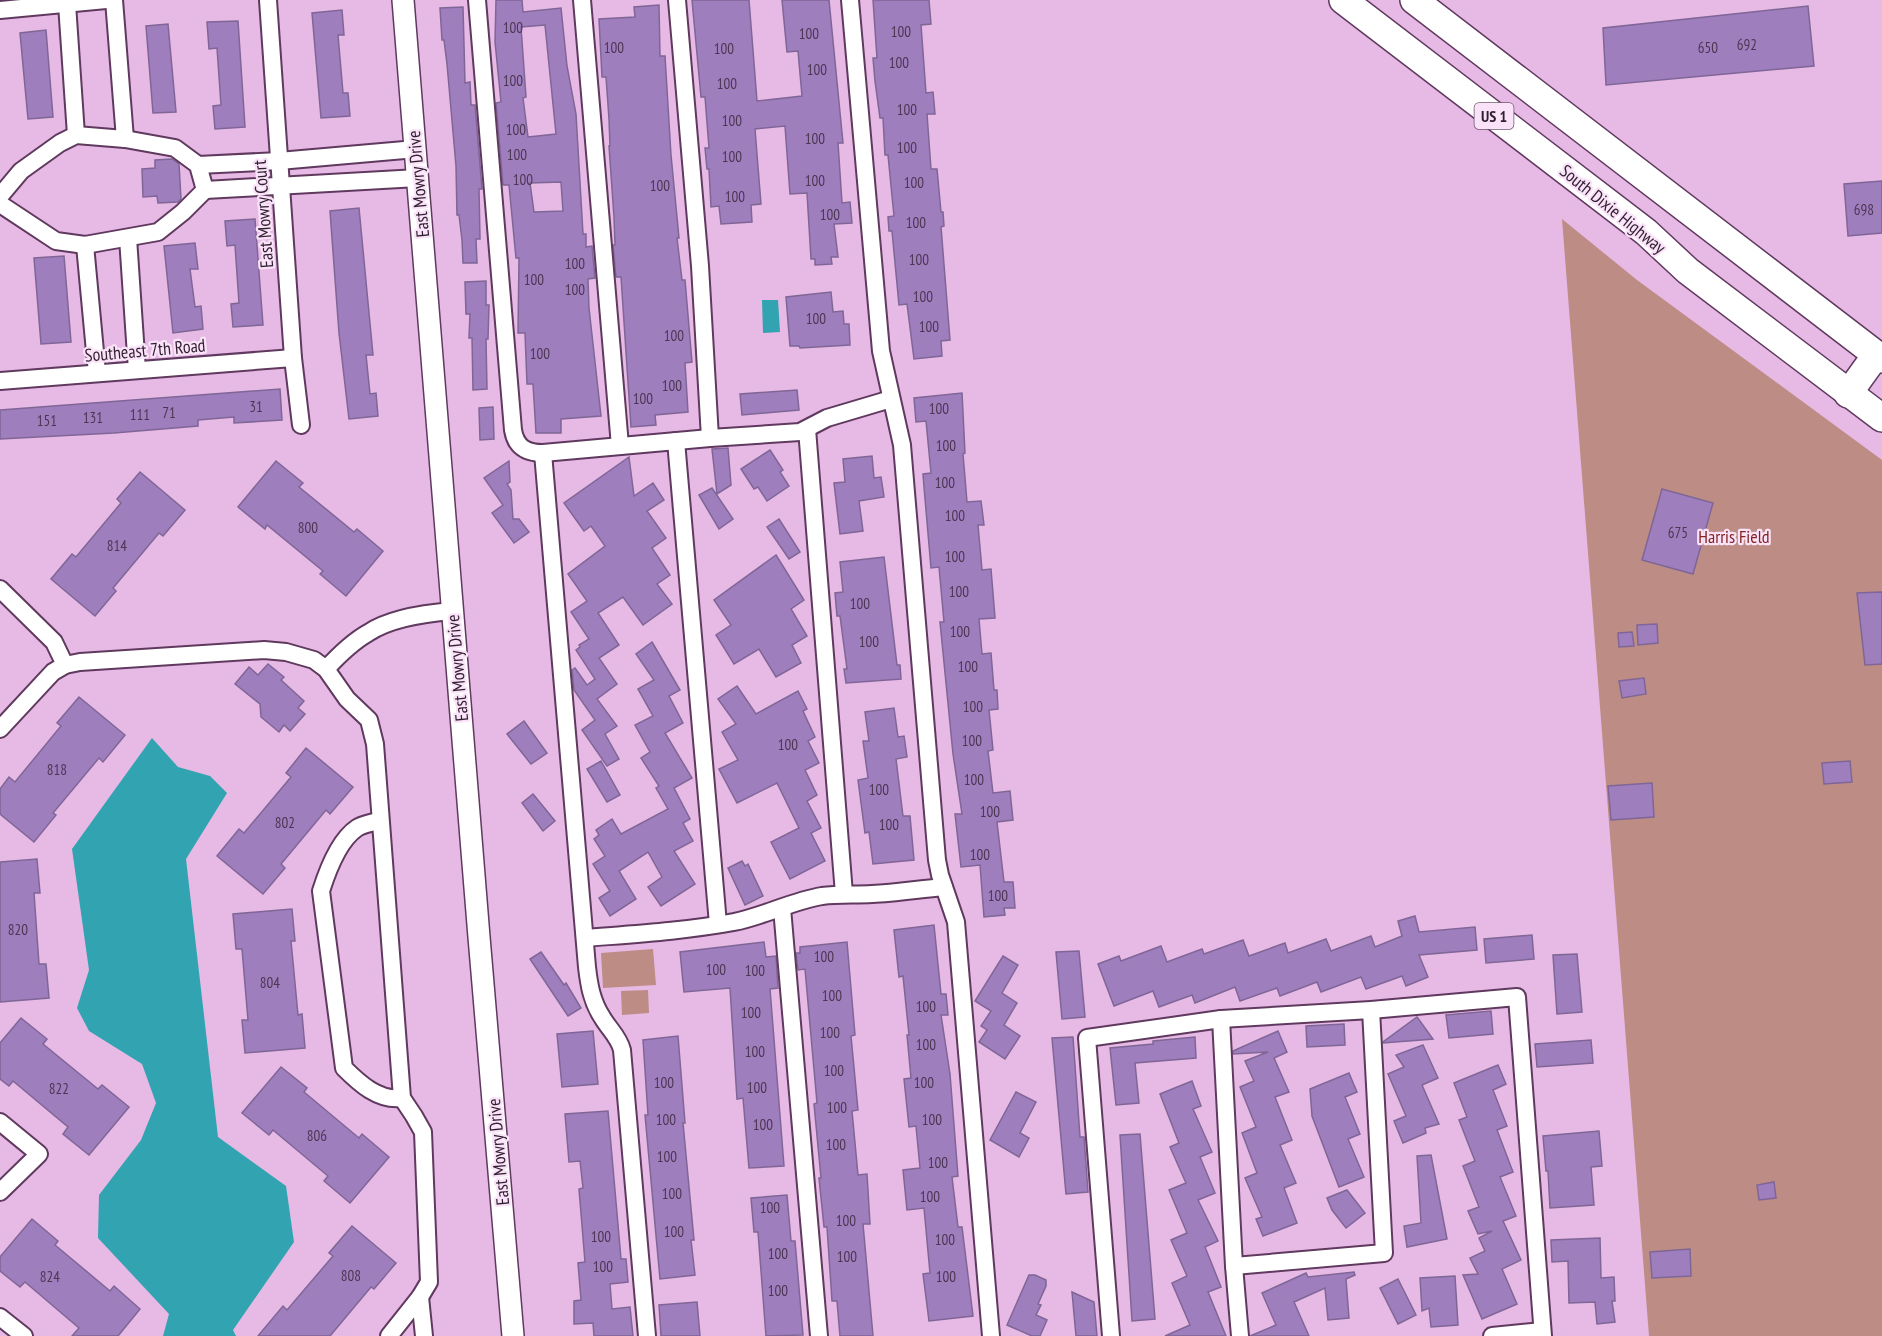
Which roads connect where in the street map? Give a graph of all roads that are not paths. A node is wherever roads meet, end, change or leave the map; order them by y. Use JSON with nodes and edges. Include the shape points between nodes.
{"nodes":[{"id":1,"x":106,"y":0,"type":"edge"},
{"id":2,"x":114,"y":0,"type":"edge"},
{"id":3,"x":268,"y":0,"type":"edge"},
{"id":4,"x":404,"y":0,"type":"edge"},
{"id":5,"x":477,"y":0,"type":"edge"},
{"id":6,"x":582,"y":0,"type":"edge"},
{"id":7,"x":677,"y":0,"type":"edge"},
{"id":8,"x":850,"y":0,"type":"edge"},
{"id":9,"x":1343,"y":0,"type":"edge"},
{"id":10,"x":1414,"y":0,"type":"edge"},
{"id":11,"x":67,"y":4,"type":"junction"},
{"id":12,"x":0,"y":10,"type":"edge"},
{"id":13,"x":76,"y":135,"type":"junction"},
{"id":14,"x":124,"y":139,"type":"junction"},
{"id":15,"x":416,"y":148,"type":"junction"},
{"id":16,"x":279,"y":161,"type":"junction"},
{"id":17,"x":198,"y":165,"type":"junction"},
{"id":18,"x":418,"y":178,"type":"junction"},
{"id":19,"x":281,"y":187,"type":"junction"},
{"id":20,"x":205,"y":190,"type":"junction"},
{"id":21,"x":0,"y":196,"type":"edge"},
{"id":22,"x":0,"y":204,"type":"edge"},
{"id":23,"x":128,"y":238,"type":"junction"},
{"id":24,"x":85,"y":245,"type":"junction"},
{"id":25,"x":1879,"y":357,"type":"edge"},
{"id":26,"x":293,"y":358,"type":"junction"},
{"id":27,"x":137,"y":370,"type":"junction"},
{"id":28,"x":97,"y":374,"type":"junction"},
{"id":29,"x":0,"y":381,"type":"edge"},
{"id":30,"x":1848,"y":394,"type":"junction"},
{"id":31,"x":891,"y":399,"type":"junction"},
{"id":32,"x":1882,"y":418,"type":"edge"},
{"id":33,"x":301,"y":425,"type":"dead end"},
{"id":34,"x":807,"y":429,"type":"junction"},
{"id":35,"x":710,"y":438,"type":"junction"},
{"id":36,"x":676,"y":441,"type":"junction"},
{"id":37,"x":620,"y":446,"type":"junction"},
{"id":38,"x":543,"y":453,"type":"junction"},
{"id":39,"x":0,"y":589,"type":"edge"},
{"id":40,"x":453,"y":611,"type":"junction"},
{"id":41,"x":65,"y":665,"type":"junction"},
{"id":42,"x":326,"y":669,"type":"junction"},
{"id":43,"x":0,"y":729,"type":"edge"},
{"id":44,"x":380,"y":820,"type":"junction"},
{"id":45,"x":944,"y":887,"type":"junction"},
{"id":46,"x":844,"y":894,"type":"junction"},
{"id":47,"x":782,"y":908,"type":"junction"},
{"id":48,"x":718,"y":924,"type":"junction"},
{"id":49,"x":585,"y":938,"type":"junction"},
{"id":50,"x":1371,"y":1010,"type":"junction"},
{"id":51,"x":1221,"y":1019,"type":"junction"},
{"id":52,"x":402,"y":1098,"type":"junction"},
{"id":53,"x":0,"y":1122,"type":"edge"},
{"id":54,"x":0,"y":1192,"type":"edge"},
{"id":55,"x":1234,"y":1266,"type":"junction"},
{"id":56,"x":420,"y":1297,"type":"junction"},
{"id":57,"x":0,"y":1317,"type":"edge"},
{"id":58,"x":1543,"y":1333,"type":"edge"},
{"id":59,"x":24,"y":1336,"type":"edge"},
{"id":60,"x":389,"y":1336,"type":"edge"},
{"id":61,"x":424,"y":1336,"type":"edge"},
{"id":62,"x":513,"y":1336,"type":"edge"},
{"id":63,"x":647,"y":1336,"type":"edge"},
{"id":64,"x":819,"y":1336,"type":"edge"},
{"id":65,"x":991,"y":1336,"type":"edge"},
{"id":66,"x":1111,"y":1336,"type":"edge"},
{"id":67,"x":1240,"y":1336,"type":"edge"},
{"id":68,"x":1492,"y":1336,"type":"edge"}],
"edges":[{"from":1,"to":11,"type":"street"},
{"from":2,"to":14,"type":"street"},
{"from":3,"to":16,"type":"street","name":"East Mowry Court"},
{"from":4,"to":15,"type":"street","name":"East Mowry Drive"},
{"from":5,"to":38,"type":"street","via":[[514,435],[523,449]]},
{"from":6,"to":37,"type":"street"},
{"from":7,"to":35,"type":"street"},
{"from":8,"to":31,"type":"street","via":[[881,351]]},
{"from":9,"to":30,"type":"highway","name":"South Dixie Highway","number":"US 1","via":[[1646,232],[1688,271]]},
{"from":10,"to":25,"type":"highway","number":"US 1"},
{"from":11,"to":12,"type":"street"},
{"from":11,"to":13,"type":"street"},
{"from":13,"to":14,"type":"street"},
{"from":13,"to":21,"type":"street","via":[[21,171]]},
{"from":14,"to":17,"type":"street","via":[[175,148]]},
{"from":15,"to":16,"type":"street"},
{"from":15,"to":18,"type":"street","name":"East Mowry Drive"},
{"from":16,"to":17,"type":"street"},
{"from":16,"to":19,"type":"street","name":"East Mowry Court"},
{"from":17,"to":20,"type":"street"},
{"from":18,"to":19,"type":"street"},
{"from":18,"to":40,"type":"street","name":"East Mowry Drive"},
{"from":19,"to":20,"type":"street"},
{"from":19,"to":26,"type":"street","name":"East Mowry Court"},
{"from":20,"to":23,"type":"street","via":[[158,232]]},
{"from":22,"to":24,"type":"street","via":[[56,241]]},
{"from":23,"to":24,"type":"street"},
{"from":23,"to":27,"type":"street"},
{"from":24,"to":28,"type":"street"},
{"from":25,"to":30,"type":"highway"},
{"from":26,"to":27,"type":"street","name":"Southeast 7th Road"},
{"from":26,"to":33,"type":"street","name":"East Mowry Court"},
{"from":27,"to":28,"type":"street","name":"Southeast 7th Road"},
{"from":28,"to":29,"type":"street","name":"Southeast 7th Road"},
{"from":30,"to":32,"type":"highway","name":"South Dixie Highway","number":"US 1"},
{"from":31,"to":34,"type":"street","via":[[827,417]]},
{"from":31,"to":45,"type":"street","via":[[902,445],[937,860]]},
{"from":34,"to":35,"type":"street"},
{"from":34,"to":46,"type":"street"},
{"from":35,"to":36,"type":"street"},
{"from":36,"to":37,"type":"street"},
{"from":36,"to":48,"type":"street"},
{"from":37,"to":38,"type":"street"},
{"from":38,"to":49,"type":"street"},
{"from":39,"to":41,"type":"street","via":[[54,642]]},
{"from":40,"to":42,"type":"street","via":[[425,613],[369,632]]},
{"from":40,"to":62,"type":"street","name":"East Mowry Drive"},
{"from":41,"to":42,"type":"street","via":[[264,650],[314,660]]},
{"from":41,"to":43,"type":"street","via":[[53,672]]},
{"from":42,"to":44,"type":"street","via":[[347,699],[369,720],[375,744]]},
{"from":44,"to":52,"type":"street"},
{"from":44,"to":52,"type":"street","via":[[356,828],[345,840],[328,867],[321,891],[344,1068],[363,1087],[394,1099]]},
{"from":45,"to":46,"type":"street"},
{"from":45,"to":65,"type":"street","via":[[956,922]]},
{"from":46,"to":47,"type":"street","via":[[802,900]]},
{"from":47,"to":48,"type":"street"},
{"from":47,"to":64,"type":"street"},
{"from":48,"to":49,"type":"street"},
{"from":49,"to":63,"type":"street","via":[[592,996],[600,1016],[619,1041],[623,1057]]},
{"from":50,"to":51,"type":"street"},
{"from":50,"to":55,"type":"street","via":[[1384,1253]]},
{"from":50,"to":58,"type":"street","via":[[1517,997]]},
{"from":51,"to":55,"type":"street"},
{"from":51,"to":66,"type":"street","via":[[1087,1038]]},
{"from":52,"to":56,"type":"street","via":[[423,1132],[429,1282]]},
{"from":53,"to":54,"type":"street","via":[[39,1155]]},
{"from":55,"to":67,"type":"street"},
{"from":56,"to":60,"type":"street"},
{"from":56,"to":61,"type":"street"},
{"from":57,"to":59,"type":"street"},
{"from":58,"to":68,"type":"street"}]}
